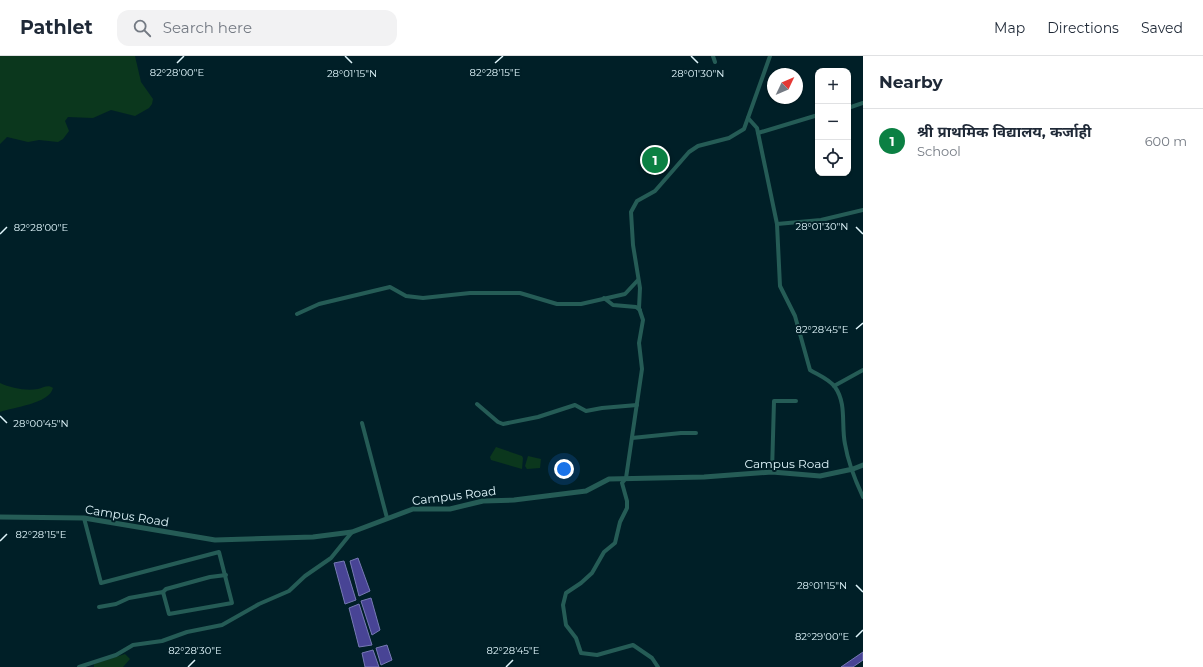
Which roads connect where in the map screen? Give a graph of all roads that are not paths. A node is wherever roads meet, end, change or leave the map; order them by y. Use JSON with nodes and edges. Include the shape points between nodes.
{"nodes":[{"id":1,"x":713,"y":56,"type":"edge"},
{"id":2,"x":770,"y":56,"type":"edge"},
{"id":3,"x":715,"y":62,"type":"dead end"},
{"id":4,"x":863,"y":104,"type":"edge"},
{"id":5,"x":851,"y":107,"type":"edge"},
{"id":6,"x":815,"y":116,"type":"edge"},
{"id":7,"x":748,"y":118,"type":"junction"},
{"id":8,"x":758,"y":133,"type":"junction"},
{"id":9,"x":863,"y":210,"type":"edge"},
{"id":10,"x":777,"y":224,"type":"junction"},
{"id":11,"x":638,"y":280,"type":"junction"},
{"id":12,"x":604,"y":298,"type":"junction"},
{"id":13,"x":640,"y":310,"type":"junction"},
{"id":14,"x":297,"y":314,"type":"dead end"},
{"id":15,"x":863,"y":370,"type":"edge"},
{"id":16,"x":834,"y":386,"type":"junction"},
{"id":17,"x":796,"y":401,"type":"dead end"},
{"id":18,"x":477,"y":404,"type":"dead end"},
{"id":19,"x":637,"y":405,"type":"junction"},
{"id":20,"x":362,"y":423,"type":"dead end"},
{"id":21,"x":696,"y":433,"type":"dead end"},
{"id":22,"x":632,"y":438,"type":"junction"},
{"id":23,"x":863,"y":465,"type":"edge"},
{"id":24,"x":853,"y":470,"type":"junction"},
{"id":25,"x":772,"y":472,"type":"junction"},
{"id":26,"x":626,"y":478,"type":"junction"},
{"id":27,"x":863,"y":496,"type":"edge"},
{"id":28,"x":0,"y":517,"type":"edge"},
{"id":29,"x":84,"y":518,"type":"junction"},
{"id":30,"x":387,"y":518,"type":"junction"},
{"id":31,"x":352,"y":532,"type":"junction"},
{"id":32,"x":226,"y":575,"type":"junction"},
{"id":33,"x":163,"y":592,"type":"junction"},
{"id":34,"x":99,"y":607,"type":"dead end"},
{"id":35,"x":79,"y":667,"type":"edge"},
{"id":36,"x":658,"y":667,"type":"edge"}],
"edges":[{"from":1,"to":3,"type":"street"},
{"from":2,"to":7,"type":"street"},
{"from":4,"to":5,"type":"street"},
{"from":6,"to":8,"type":"street"},
{"from":7,"to":8,"type":"street"},
{"from":7,"to":11,"type":"street","via":[[744,130],[729,138],[698,146],[689,152],[655,191],[637,201],[631,212]]},
{"from":8,"to":10,"type":"street"},
{"from":9,"to":10,"type":"street","via":[[821,220]]},
{"from":10,"to":16,"type":"street","via":[[780,286],[795,316],[810,370]]},
{"from":11,"to":12,"type":"street","via":[[625,294]]},
{"from":11,"to":13,"type":"street"},
{"from":12,"to":13,"type":"street","via":[[613,305],[636,307]]},
{"from":12,"to":14,"type":"street","via":[[581,304],[557,304],[520,293],[470,293],[423,298],[406,296],[390,287],[319,304]]},
{"from":13,"to":19,"type":"street","via":[[643,320],[639,343],[642,369]]},
{"from":15,"to":16,"type":"street"},
{"from":16,"to":24,"type":"street","via":[[844,414],[845,443]]},
{"from":17,"to":25,"type":"street","via":[[774,401]]},
{"from":18,"to":19,"type":"street","via":[[503,424],[575,405],[586,411]]},
{"from":19,"to":22,"type":"street"},
{"from":20,"to":30,"type":"street"},
{"from":21,"to":22,"type":"street"},
{"from":22,"to":26,"type":"street"},
{"from":23,"to":24,"type":"street","name":"Campus Road"},
{"from":24,"to":25,"type":"street","name":"Campus Road","via":[[820,476]]},
{"from":24,"to":27,"type":"street"},
{"from":25,"to":26,"type":"street","name":"Campus Road","via":[[704,477]]},
{"from":26,"to":30,"type":"street","name":"Campus Road","via":[[609,479],[586,491],[514,500],[483,501],[450,509],[413,509]]},
{"from":26,"to":36,"type":"street","via":[[622,483],[627,508],[620,522],[615,543],[604,552],[592,573],[565,594],[563,605],[566,625],[575,636],[581,653],[597,655],[633,645],[652,658]]},
{"from":28,"to":29,"type":"street","name":"Campus Road"},
{"from":29,"to":31,"type":"street","name":"Campus Road","via":[[215,540],[313,537]]},
{"from":29,"to":32,"type":"street","via":[[101,583],[219,552]]},
{"from":30,"to":31,"type":"street","name":"Campus Road"},
{"from":31,"to":35,"type":"street","via":[[331,558],[289,591],[222,625],[187,632],[162,641],[133,644],[116,655]]},
{"from":32,"to":33,"type":"street","via":[[170,588]]},
{"from":32,"to":33,"type":"street","via":[[232,603],[169,614]]},
{"from":33,"to":34,"type":"street"}]}
